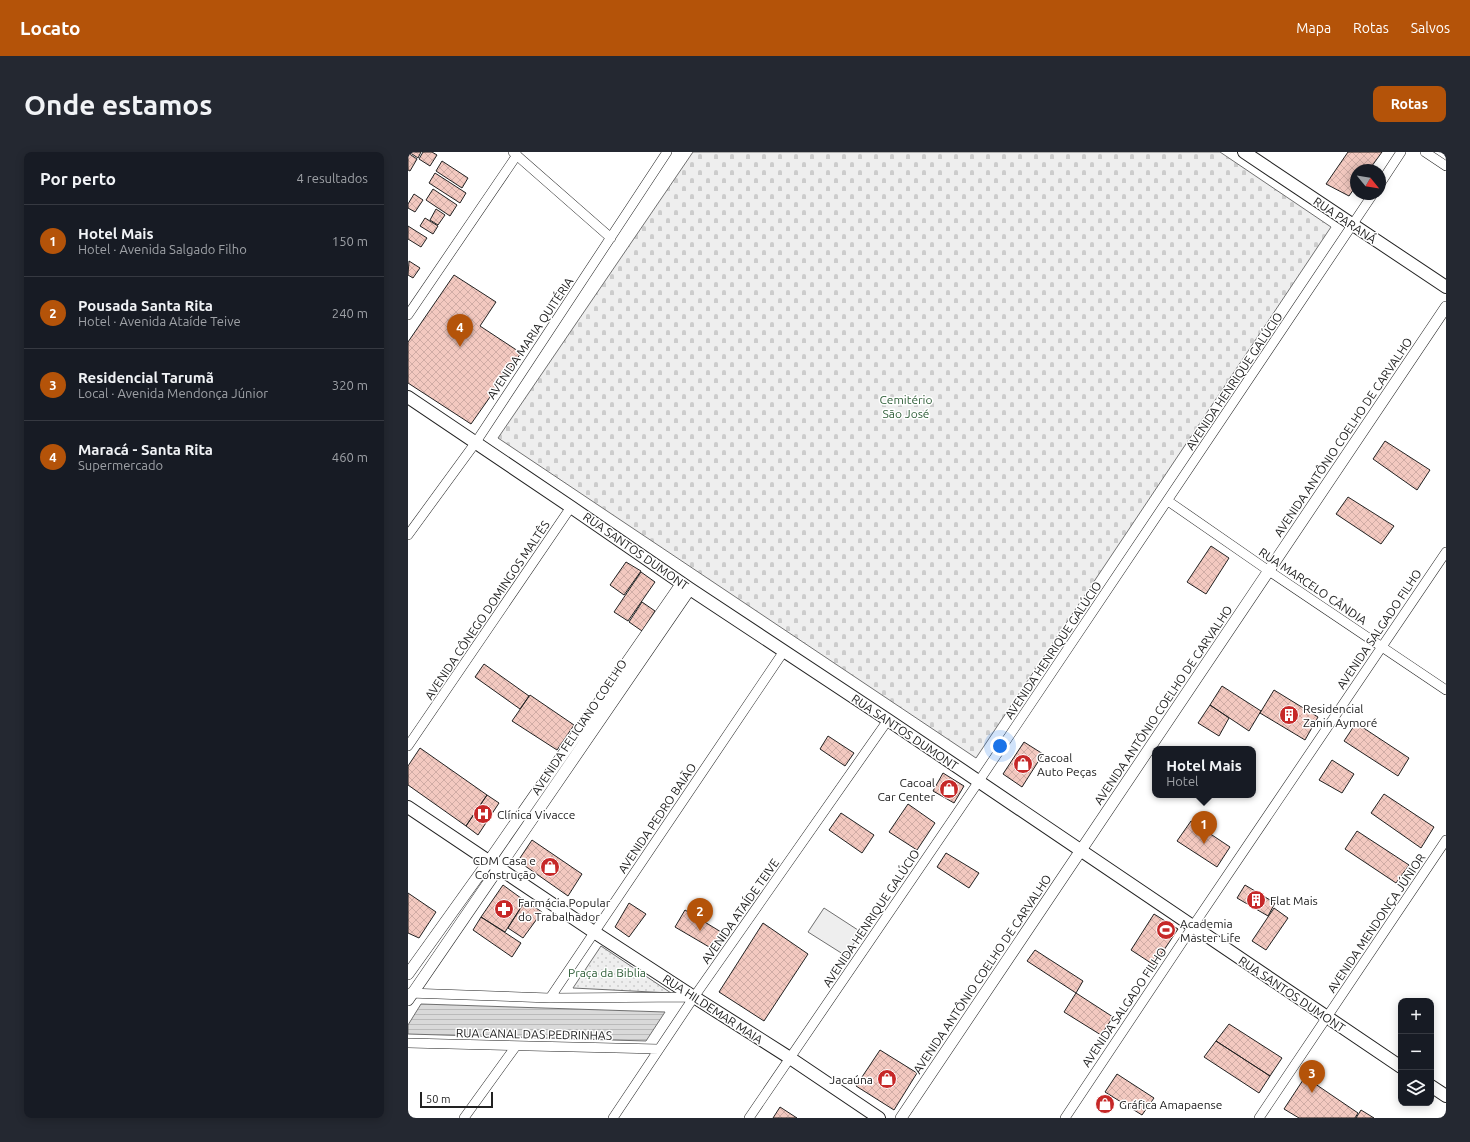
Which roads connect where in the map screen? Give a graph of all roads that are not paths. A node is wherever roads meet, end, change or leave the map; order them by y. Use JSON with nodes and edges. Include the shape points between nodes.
{"nodes":[{"id":1,"x":667,"y":152,"type":"edge"},
{"id":2,"x":1401,"y":152,"type":"edge"},
{"id":3,"x":1425,"y":152,"type":"edge"},
{"id":4,"x":1247,"y":153,"type":"edge"},
{"id":5,"x":515,"y":154,"type":"edge"},
{"id":6,"x":1446,"y":166,"type":"edge"},
{"id":7,"x":1386,"y":175,"type":"edge"},
{"id":8,"x":1369,"y":200,"type":"edge"},
{"id":9,"x":1353,"y":225,"type":"junction"},
{"id":10,"x":611,"y":238,"type":"junction"},
{"id":11,"x":1446,"y":287,"type":"edge"},
{"id":12,"x":1446,"y":307,"type":"edge"},
{"id":13,"x":408,"y":314,"type":"edge"},
{"id":14,"x":408,"y":397,"type":"edge"},
{"id":15,"x":476,"y":442,"type":"junction"},
{"id":16,"x":1168,"y":501,"type":"junction"},
{"id":17,"x":572,"y":506,"type":"junction"},
{"id":18,"x":408,"y":535,"type":"edge"},
{"id":19,"x":1446,"y":552,"type":"edge"},
{"id":20,"x":1269,"y":571,"type":"junction"},
{"id":21,"x":686,"y":586,"type":"junction"},
{"id":22,"x":1382,"y":647,"type":"junction"},
{"id":23,"x":784,"y":651,"type":"junction"},
{"id":24,"x":1446,"y":690,"type":"edge"},
{"id":25,"x":888,"y":720,"type":"junction"},
{"id":26,"x":408,"y":746,"type":"edge"},
{"id":27,"x":979,"y":782,"type":"junction"},
{"id":28,"x":408,"y":807,"type":"edge"},
{"id":29,"x":1446,"y":840,"type":"edge"},
{"id":30,"x":1081,"y":850,"type":"junction"},
{"id":31,"x":494,"y":864,"type":"junction"},
{"id":32,"x":1192,"y":926,"type":"junction"},
{"id":33,"x":594,"y":932,"type":"junction"},
{"id":34,"x":408,"y":974,"type":"edge"},
{"id":35,"x":410,"y":995,"type":"edge"},
{"id":36,"x":694,"y":997,"type":"junction"},
{"id":37,"x":550,"y":998,"type":"junction"},
{"id":38,"x":1327,"y":1017,"type":"junction"},
{"id":39,"x":408,"y":1043,"type":"edge"},
{"id":40,"x":516,"y":1046,"type":"junction"},
{"id":41,"x":659,"y":1049,"type":"junction"},
{"id":42,"x":790,"y":1058,"type":"junction"},
{"id":43,"x":1398,"y":1065,"type":"edge"},
{"id":44,"x":1434,"y":1088,"type":"edge"},
{"id":45,"x":1446,"y":1096,"type":"edge"},
{"id":46,"x":464,"y":1118,"type":"edge"},
{"id":47,"x":613,"y":1118,"type":"edge"},
{"id":48,"x":749,"y":1118,"type":"edge"},
{"id":49,"x":879,"y":1118,"type":"edge"},
{"id":50,"x":901,"y":1118,"type":"edge"},
{"id":51,"x":1065,"y":1118,"type":"edge"},
{"id":52,"x":1259,"y":1118,"type":"edge"}],
"edges":[{"from":1,"to":10,"type":"street","name":"AVENIDA MARIA QUITÉRIA"},
{"from":2,"to":7,"type":"street"},
{"from":3,"to":6,"type":"street"},
{"from":4,"to":9,"type":"main road","name":"RUA PARANÁ"},
{"from":5,"to":10,"type":"street"},
{"from":5,"to":13,"type":"street"},
{"from":8,"to":9,"type":"street","name":"AVENIDA HENRIQUE GALÚCIO"},
{"from":9,"to":11,"type":"main road","name":"RUA PARANÁ"},
{"from":9,"to":16,"type":"street","name":"AVENIDA HENRIQUE GALÚCIO"},
{"from":10,"to":15,"type":"street","name":"AVENIDA MARIA QUITÉRIA"},
{"from":12,"to":20,"type":"street","name":"AVENIDA ANTÔNIO COELHO DE CARVALHO"},
{"from":14,"to":15,"type":"main road","name":"RUA SANTOS DUMONT"},
{"from":15,"to":17,"type":"main road","name":"RUA SANTOS DUMONT"},
{"from":15,"to":18,"type":"street","name":"AVENIDA MARIA QUITÉRIA"},
{"from":16,"to":20,"type":"street","name":"RUA MARCELO CÂNDIA"},
{"from":16,"to":27,"type":"street","name":"AVENIDA HENRIQUE GALÚCIO"},
{"from":17,"to":21,"type":"main road","name":"RUA SANTOS DUMONT"},
{"from":17,"to":26,"type":"street","name":"AVENIDA CÔNEGO DOMINGOS MALTÊS"},
{"from":19,"to":22,"type":"street","name":"AVENIDA SALGADO FILHO"},
{"from":20,"to":22,"type":"street","name":"RUA MARCELO CÂNDIA"},
{"from":20,"to":30,"type":"street","name":"AVENIDA ANTÔNIO COELHO DE CARVALHO"},
{"from":21,"to":23,"type":"main road","name":"RUA SANTOS DUMONT"},
{"from":21,"to":31,"type":"street","name":"AVENIDA FELICIANO COELHO"},
{"from":22,"to":24,"type":"street","name":"RUA MARCELO CÂNDIA"},
{"from":22,"to":32,"type":"street","name":"AVENIDA SALGADO FILHO"},
{"from":23,"to":25,"type":"main road","name":"RUA SANTOS DUMONT"},
{"from":23,"to":33,"type":"street","name":"AVENIDA PEDRO BAIÃO"},
{"from":25,"to":27,"type":"main road","name":"RUA SANTOS DUMONT"},
{"from":25,"to":36,"type":"street","name":"AVENIDA ATAÍDE TEIVE"},
{"from":27,"to":30,"type":"main road","name":"RUA SANTOS DUMONT"},
{"from":27,"to":42,"type":"street","name":"AVENIDA HENRIQUE GALÚCIO"},
{"from":28,"to":31,"type":"main road","name":"RUA HILDEMAR MAIA"},
{"from":29,"to":38,"type":"street","name":"AVENIDA MENDONÇA JÚNIOR"},
{"from":30,"to":32,"type":"main road","name":"RUA SANTOS DUMONT"},
{"from":30,"to":50,"type":"street","name":"AVENIDA ANTÔNIO COELHO DE CARVALHO"},
{"from":31,"to":33,"type":"main road","name":"RUA HILDEMAR MAIA"},
{"from":31,"to":34,"type":"street","name":"AVENIDA FELICIANO COELHO"},
{"from":31,"to":35,"type":"street","name":"AVENIDA FELICIANO COELHO"},
{"from":32,"to":38,"type":"main road","name":"RUA SANTOS DUMONT"},
{"from":32,"to":51,"type":"street","name":"AVENIDA SALGADO FILHO"},
{"from":33,"to":36,"type":"main road","name":"RUA HILDEMAR MAIA"},
{"from":33,"to":37,"type":"street","name":"AVENIDA PEDRO BAIÃO"},
{"from":35,"to":37,"type":"street"},
{"from":36,"to":37,"type":"street"},
{"from":36,"to":41,"type":"street","name":"AVENIDA ATAÍDE TEIVE"},
{"from":36,"to":42,"type":"main road","name":"RUA HILDEMAR MAIA"},
{"from":38,"to":43,"type":"main road","name":"RUA SANTOS DUMONT"},
{"from":38,"to":52,"type":"street","name":"AVENIDA MENDONÇA JÚNIOR"},
{"from":39,"to":40,"type":"street","name":"RUA CANAL DAS PEDRINHAS"},
{"from":40,"to":41,"type":"street","name":"RUA CANAL DAS PEDRINHAS"},
{"from":40,"to":46,"type":"street"},
{"from":41,"to":47,"type":"street","name":"AVENIDA ATAÍDE TEIVE"},
{"from":42,"to":48,"type":"street","name":"AVENIDA HENRIQUE GALÚCIO"},
{"from":42,"to":49,"type":"main road","name":"RUA HILDEMAR MAIA"},
{"from":44,"to":45,"type":"main road"}]}
